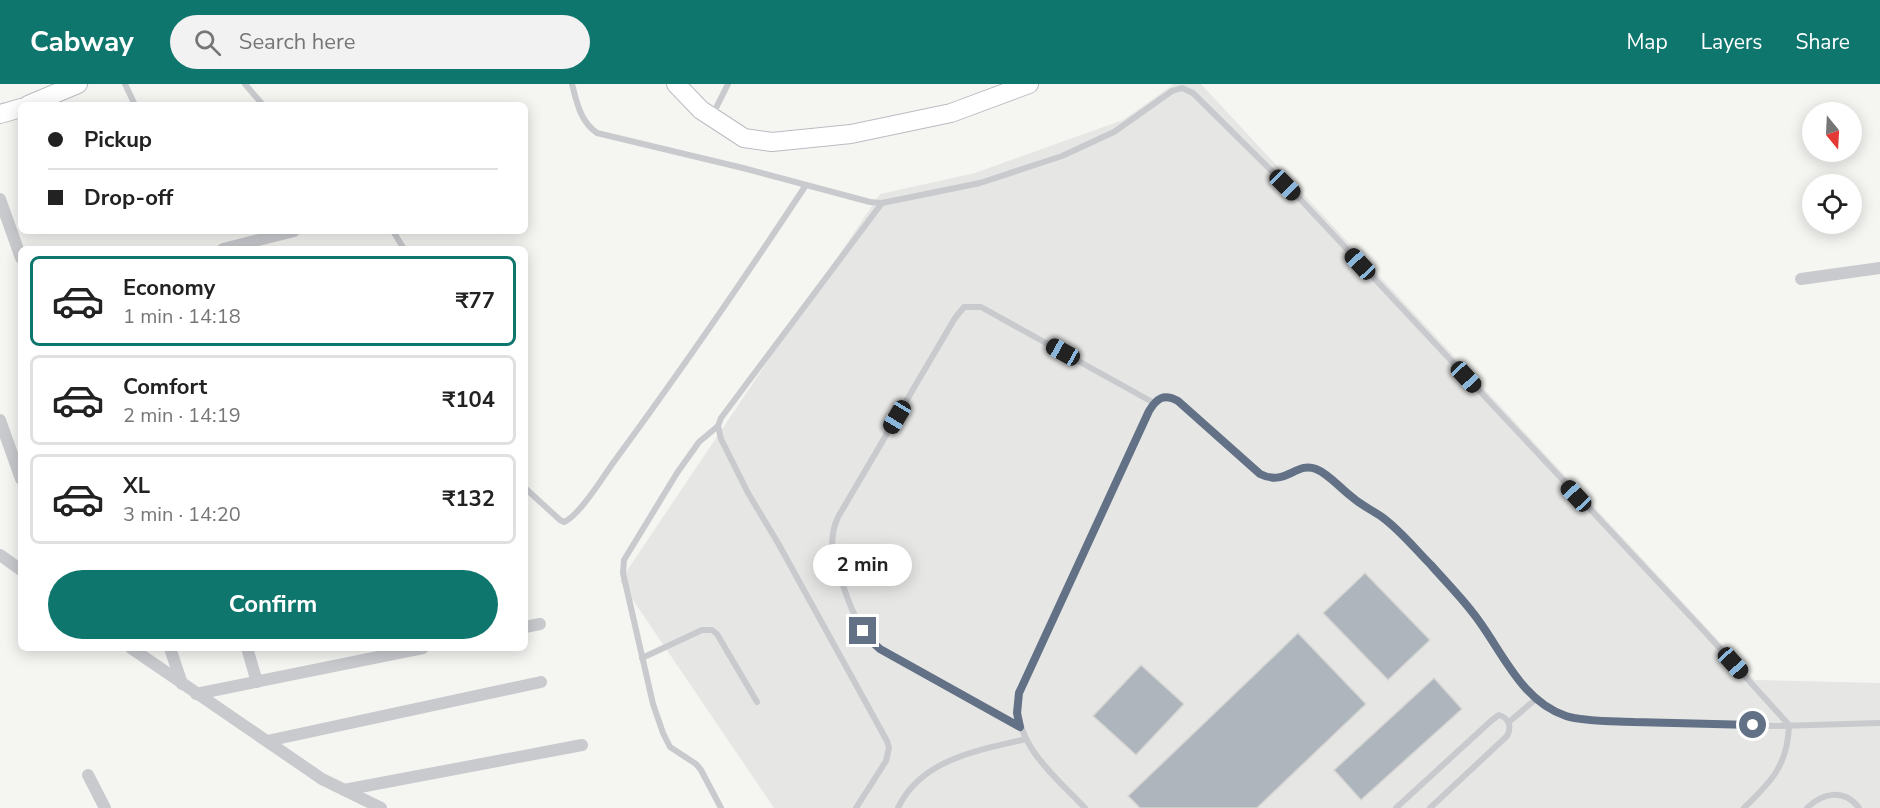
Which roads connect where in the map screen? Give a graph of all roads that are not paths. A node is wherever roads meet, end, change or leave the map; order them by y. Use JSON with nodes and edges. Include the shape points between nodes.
{"nodes":[{"id":1,"x":78,"y":84,"type":"edge"},
{"id":2,"x":125,"y":84,"type":"edge"},
{"id":3,"x":245,"y":84,"type":"edge"},
{"id":4,"x":572,"y":84,"type":"edge"},
{"id":5,"x":676,"y":84,"type":"edge"},
{"id":6,"x":728,"y":84,"type":"edge"},
{"id":7,"x":1027,"y":84,"type":"edge"},
{"id":8,"x":36,"y":102,"type":"edge"},
{"id":9,"x":134,"y":102,"type":"edge"},
{"id":10,"x":261,"y":102,"type":"edge"},
{"id":11,"x":18,"y":109,"type":"edge"},
{"id":12,"x":0,"y":114,"type":"edge"},
{"id":13,"x":711,"y":117,"type":"junction"},
{"id":14,"x":806,"y":185,"type":"junction"},
{"id":15,"x":0,"y":200,"type":"edge"},
{"id":16,"x":882,"y":203,"type":"junction"},
{"id":17,"x":282,"y":234,"type":"edge"},
{"id":18,"x":235,"y":246,"type":"edge"},
{"id":19,"x":18,"y":250,"type":"edge"},
{"id":20,"x":1880,"y":268,"type":"edge"},
{"id":21,"x":1801,"y":279,"type":"dead end"},
{"id":22,"x":1154,"y":403,"type":"junction"},
{"id":23,"x":0,"y":420,"type":"edge"},
{"id":24,"x":718,"y":426,"type":"junction"},
{"id":25,"x":18,"y":471,"type":"edge"},
{"id":26,"x":528,"y":491,"type":"edge"},
{"id":27,"x":0,"y":555,"type":"edge"},
{"id":28,"x":18,"y":568,"type":"edge"},
{"id":29,"x":540,"y":624,"type":"dead end"},
{"id":30,"x":528,"y":626,"type":"edge"},
{"id":31,"x":135,"y":651,"type":"edge"},
{"id":32,"x":171,"y":651,"type":"edge"},
{"id":33,"x":248,"y":651,"type":"edge"},
{"id":34,"x":408,"y":651,"type":"edge"},
{"id":35,"x":642,"y":658,"type":"junction"},
{"id":36,"x":257,"y":682,"type":"junction"},
{"id":37,"x":541,"y":682,"type":"dead end"},
{"id":38,"x":182,"y":684,"type":"junction"},
{"id":39,"x":196,"y":694,"type":"junction"},
{"id":40,"x":1537,"y":698,"type":"junction"},
{"id":41,"x":757,"y":702,"type":"dead end"},
{"id":42,"x":1509,"y":722,"type":"junction"},
{"id":43,"x":1880,"y":723,"type":"edge"},
{"id":44,"x":1789,"y":725,"type":"junction"},
{"id":45,"x":1020,"y":727,"type":"junction"},
{"id":46,"x":1026,"y":739,"type":"junction"},
{"id":47,"x":267,"y":741,"type":"junction"},
{"id":48,"x":582,"y":745,"type":"dead end"},
{"id":49,"x":88,"y":775,"type":"dead end"},
{"id":50,"x":344,"y":790,"type":"junction"},
{"id":51,"x":105,"y":808,"type":"edge"},
{"id":52,"x":381,"y":808,"type":"edge"},
{"id":53,"x":722,"y":808,"type":"edge"},
{"id":54,"x":856,"y":808,"type":"edge"},
{"id":55,"x":898,"y":808,"type":"edge"},
{"id":56,"x":1085,"y":808,"type":"edge"},
{"id":57,"x":1396,"y":808,"type":"edge"},
{"id":58,"x":1430,"y":808,"type":"edge"},
{"id":59,"x":1744,"y":808,"type":"edge"},
{"id":60,"x":1807,"y":808,"type":"edge"},
{"id":61,"x":1859,"y":808,"type":"edge"}],
"edges":[{"from":1,"to":8,"type":"street"},
{"from":2,"to":9,"type":"lane"},
{"from":3,"to":10,"type":"lane"},
{"from":4,"to":14,"type":"lane","via":[[580,114],[597,133]]},
{"from":5,"to":13,"type":"street"},
{"from":6,"to":13,"type":"lane"},
{"from":7,"to":13,"type":"street","via":[[951,113],[851,134],[772,142],[744,138]]},
{"from":11,"to":12,"type":"street"},
{"from":14,"to":16,"type":"lane"},
{"from":14,"to":26,"type":"lane","via":[[644,422],[569,520],[560,520]]},
{"from":15,"to":19,"type":"street"},
{"from":16,"to":24,"type":"lane"},
{"from":16,"to":44,"type":"lane","via":[[980,183],[1033,166],[1114,132],[1172,91],[1182,88],[1193,93],[1309,209]]},
{"from":17,"to":18,"type":"street"},
{"from":20,"to":21,"type":"street"},
{"from":22,"to":40,"type":"lane","via":[[1164,396],[1178,401],[1265,476],[1279,478],[1305,468],[1317,469],[1358,503],[1381,516],[1461,598],[1504,661]]},
{"from":22,"to":45,"type":"lane","via":[[1019,693]]},
{"from":22,"to":45,"type":"lane","via":[[981,307],[964,307],[838,517],[831,546],[833,556],[856,620],[870,640]]},
{"from":23,"to":25,"type":"street"},
{"from":24,"to":35,"type":"lane","via":[[699,442],[677,473],[624,560],[623,573]]},
{"from":24,"to":54,"type":"lane","via":[[748,493],[887,741],[886,761]]},
{"from":27,"to":28,"type":"street"},
{"from":29,"to":30,"type":"street"},
{"from":31,"to":38,"type":"street"},
{"from":32,"to":38,"type":"street"},
{"from":33,"to":36,"type":"street"},
{"from":34,"to":36,"type":"street"},
{"from":35,"to":41,"type":"lane","via":[[702,630],[712,630]]},
{"from":35,"to":53,"type":"lane","via":[[666,740],[696,764]]},
{"from":36,"to":39,"type":"street"},
{"from":37,"to":47,"type":"street"},
{"from":38,"to":39,"type":"street"},
{"from":39,"to":47,"type":"street"},
{"from":40,"to":42,"type":"lane"},
{"from":40,"to":44,"type":"lane","via":[[1567,717],[1584,719]]},
{"from":42,"to":57,"type":"lane","via":[[1495,717]]},
{"from":42,"to":58,"type":"lane","via":[[1507,736]]},
{"from":43,"to":44,"type":"lane"},
{"from":44,"to":59,"type":"lane","via":[[1783,761],[1766,787]]},
{"from":45,"to":46,"type":"lane"},
{"from":46,"to":55,"type":"lane","via":[[973,751],[937,767],[907,793]]},
{"from":46,"to":56,"type":"lane"},
{"from":47,"to":50,"type":"street"},
{"from":48,"to":50,"type":"street"},
{"from":49,"to":51,"type":"street"},
{"from":50,"to":52,"type":"street"},
{"from":60,"to":61,"type":"lane","via":[[1831,794],[1843,796]]}]}
